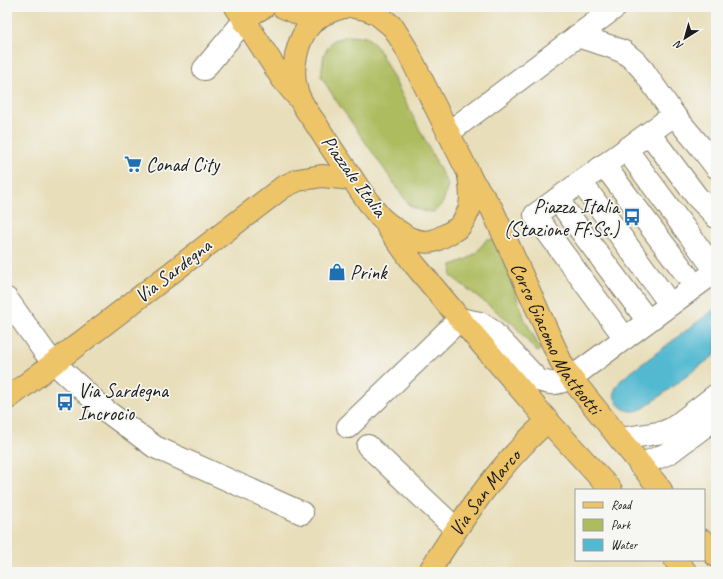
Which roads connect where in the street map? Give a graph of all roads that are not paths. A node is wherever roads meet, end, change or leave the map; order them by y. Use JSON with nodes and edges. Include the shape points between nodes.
{"nodes":[{"id":1,"x":277,"y":7,"type":"edge"},
{"id":2,"x":344,"y":7,"type":"edge"},
{"id":3,"x":390,"y":7,"type":"edge"},
{"id":4,"x":616,"y":7,"type":"edge"},
{"id":5,"x":240,"y":14,"type":"edge"},
{"id":6,"x":317,"y":19,"type":"junction"},
{"id":7,"x":577,"y":36,"type":"junction"},
{"id":8,"x":406,"y":48,"type":"junction"},
{"id":9,"x":204,"y":69,"type":"dead end"},
{"id":10,"x":301,"y":101,"type":"junction"},
{"id":11,"x":674,"y":115,"type":"junction"},
{"id":12,"x":448,"y":132,"type":"junction"},
{"id":13,"x":649,"y":133,"type":"junction"},
{"id":14,"x":626,"y":149,"type":"junction"},
{"id":15,"x":604,"y":165,"type":"junction"},
{"id":16,"x":716,"y":167,"type":"edge"},
{"id":17,"x":469,"y":174,"type":"junction"},
{"id":18,"x":352,"y":179,"type":"junction"},
{"id":19,"x":581,"y":182,"type":"junction"},
{"id":20,"x":557,"y":199,"type":"junction"},
{"id":21,"x":381,"y":217,"type":"junction"},
{"id":22,"x":716,"y":217,"type":"edge"},
{"id":23,"x":716,"y":271,"type":"edge"},
{"id":24,"x":695,"y":286,"type":"junction"},
{"id":25,"x":7,"y":299,"type":"edge"},
{"id":26,"x":670,"y":304,"type":"junction"},
{"id":27,"x":460,"y":319,"type":"junction"},
{"id":28,"x":648,"y":321,"type":"junction"},
{"id":29,"x":625,"y":338,"type":"junction"},
{"id":30,"x":54,"y":363,"type":"junction"},
{"id":31,"x":571,"y":378,"type":"junction"},
{"id":32,"x":716,"y":395,"type":"edge"},
{"id":33,"x":7,"y":398,"type":"edge"},
{"id":34,"x":716,"y":418,"type":"edge"},
{"id":35,"x":548,"y":421,"type":"junction"},
{"id":36,"x":348,"y":427,"type":"dead end"},
{"id":37,"x":620,"y":439,"type":"junction"},
{"id":38,"x":368,"y":446,"type":"dead end"},
{"id":39,"x":640,"y":465,"type":"junction"},
{"id":40,"x":610,"y":489,"type":"edge"},
{"id":41,"x":660,"y":489,"type":"edge"},
{"id":42,"x":302,"y":513,"type":"dead end"},
{"id":43,"x":456,"y":529,"type":"junction"},
{"id":44,"x":705,"y":542,"type":"edge"},
{"id":45,"x":716,"y":556,"type":"edge"},
{"id":46,"x":677,"y":561,"type":"edge"},
{"id":47,"x":677,"y":561,"type":"edge"},
{"id":48,"x":429,"y":572,"type":"edge"},
{"id":49,"x":686,"y":572,"type":"edge"},
{"id":50,"x":691,"y":572,"type":"edge"}],
"edges":[{"from":1,"to":5,"type":"main road"},
{"from":1,"to":6,"type":"main road"},
{"from":2,"to":6,"type":"main road","name":"Piazzale Italia","via":[[330,11]]},
{"from":2,"to":8,"type":"main road","name":"Piazzale Italia","via":[[376,13],[393,27]]},
{"from":3,"to":8,"type":"main road"},
{"from":4,"to":7,"type":"street"},
{"from":5,"to":9,"type":"street"},
{"from":5,"to":10,"type":"main road","via":[[283,80]]},
{"from":6,"to":10,"type":"main road","name":"Piazzale Italia","via":[[305,33],[295,60],[296,88]]},
{"from":7,"to":11,"type":"street","via":[[624,52],[635,60]]},
{"from":7,"to":12,"type":"street"},
{"from":8,"to":12,"type":"main road","name":"Piazzale Italia"},
{"from":10,"to":18,"type":"main road","name":"Piazzale Italia"},
{"from":11,"to":13,"type":"street"},
{"from":11,"to":16,"type":"street"},
{"from":12,"to":17,"type":"main road","name":"Piazzale Italia"},
{"from":13,"to":14,"type":"street"},
{"from":13,"to":22,"type":"street","via":[[697,197]]},
{"from":14,"to":15,"type":"street"},
{"from":14,"to":23,"type":"street"},
{"from":15,"to":19,"type":"street"},
{"from":15,"to":24,"type":"street"},
{"from":17,"to":21,"type":"main road","name":"Piazzale Italia","via":[[471,201],[468,212],[459,226],[441,238],[420,241],[408,237]]},
{"from":17,"to":31,"type":"main road","name":"Corso Giacomo Matteotti","via":[[492,208],[555,351]]},
{"from":18,"to":21,"type":"main road","name":"Piazzale Italia"},
{"from":18,"to":30,"type":"main road","name":"Via Sardegna","via":[[322,176],[298,180],[283,187]]},
{"from":19,"to":20,"type":"street"},
{"from":19,"to":26,"type":"street"},
{"from":20,"to":28,"type":"street"},
{"from":20,"to":29,"type":"street","via":[[535,216]]},
{"from":21,"to":27,"type":"main road","via":[[414,264]]},
{"from":23,"to":24,"type":"street"},
{"from":24,"to":26,"type":"street"},
{"from":25,"to":30,"type":"street"},
{"from":26,"to":28,"type":"street"},
{"from":27,"to":31,"type":"street","via":[[480,323],[491,330],[538,380],[555,384]]},
{"from":27,"to":35,"type":"main road"},
{"from":27,"to":36,"type":"street"},
{"from":28,"to":29,"type":"street"},
{"from":29,"to":31,"type":"street"},
{"from":30,"to":33,"type":"main road","name":"Via Sardegna"},
{"from":30,"to":42,"type":"street","via":[[105,410],[155,446]]},
{"from":31,"to":37,"type":"main road","name":"Corso Giacomo Matteotti"},
{"from":32,"to":37,"type":"street","via":[[673,428],[664,432]]},
{"from":34,"to":39,"type":"street","via":[[669,453]]},
{"from":35,"to":40,"type":"main road"},
{"from":35,"to":43,"type":"main road","name":"Via San Marco","via":[[495,476]]},
{"from":37,"to":39,"type":"main road","name":"Corso Giacomo Matteotti"},
{"from":38,"to":43,"type":"street"},
{"from":39,"to":41,"type":"main road","name":"Corso Giacomo Matteotti"},
{"from":43,"to":48,"type":"main road","name":"Via San Marco"},
{"from":44,"to":45,"type":"main road"},
{"from":46,"to":49,"type":"main road"},
{"from":47,"to":50,"type":"street"}]}
